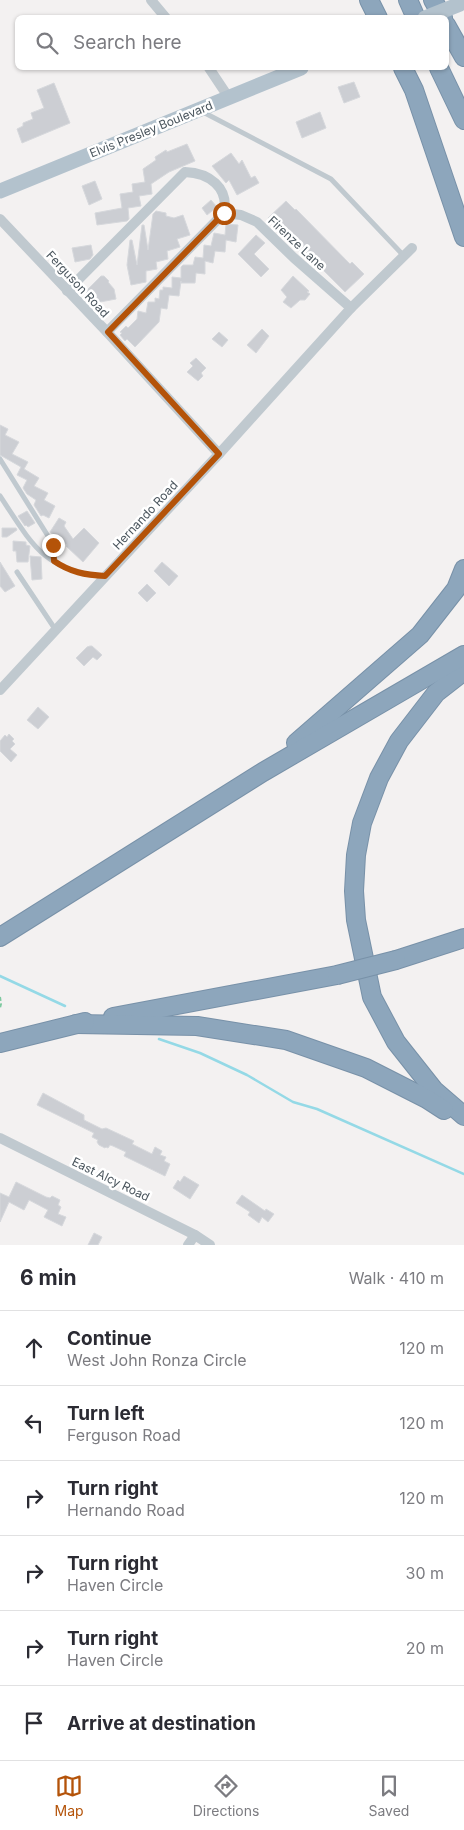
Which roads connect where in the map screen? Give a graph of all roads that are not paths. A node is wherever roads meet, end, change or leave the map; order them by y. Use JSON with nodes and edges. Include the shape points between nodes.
{"nodes":[{"id":1,"x":151,"y":0,"type":"edge"},
{"id":2,"x":369,"y":0,"type":"edge"},
{"id":3,"x":408,"y":0,"type":"edge"},
{"id":4,"x":433,"y":0,"type":"edge"},
{"id":5,"x":462,"y":3,"type":"edge"},
{"id":6,"x":164,"y":15,"type":"edge"},
{"id":7,"x":376,"y":15,"type":"edge"},
{"id":8,"x":415,"y":15,"type":"edge"},
{"id":9,"x":432,"y":15,"type":"edge"},
{"id":10,"x":441,"y":15,"type":"edge"},
{"id":11,"x":449,"y":30,"type":"edge"},
{"id":12,"x":464,"y":57,"type":"edge"},
{"id":13,"x":210,"y":70,"type":"edge"},
{"id":14,"x":296,"y":70,"type":"edge"},
{"id":15,"x":404,"y":70,"type":"edge"},
{"id":16,"x":440,"y":70,"type":"edge"},
{"id":17,"x":228,"y":98,"type":"junction"},
{"id":18,"x":199,"y":109,"type":"junction"},
{"id":19,"x":464,"y":120,"type":"edge"},
{"id":20,"x":0,"y":191,"type":"edge"},
{"id":21,"x":224,"y":213,"type":"junction"},
{"id":22,"x":0,"y":219,"type":"edge"},
{"id":23,"x":458,"y":219,"type":"junction"},
{"id":24,"x":464,"y":237,"type":"edge"},
{"id":25,"x":464,"y":243,"type":"edge"},
{"id":26,"x":412,"y":248,"type":"dead end"},
{"id":27,"x":404,"y":256,"type":"junction"},
{"id":28,"x":67,"y":291,"type":"junction"},
{"id":29,"x":351,"y":308,"type":"junction"},
{"id":30,"x":108,"y":332,"type":"junction"},
{"id":31,"x":219,"y":454,"type":"junction"},
{"id":32,"x":0,"y":459,"type":"edge"},
{"id":33,"x":0,"y":496,"type":"edge"},
{"id":34,"x":54,"y":561,"type":"junction"},
{"id":35,"x":464,"y":569,"type":"edge"},
{"id":36,"x":17,"y":572,"type":"dead end"},
{"id":37,"x":105,"y":576,"type":"junction"},
{"id":38,"x":56,"y":630,"type":"junction"},
{"id":39,"x":464,"y":655,"type":"edge"},
{"id":40,"x":464,"y":671,"type":"edge"},
{"id":41,"x":0,"y":690,"type":"edge"},
{"id":42,"x":263,"y":772,"type":"junction"},
{"id":43,"x":4,"y":934,"type":"edge"},
{"id":44,"x":464,"y":938,"type":"edge"},
{"id":45,"x":76,"y":1024,"type":"junction"},
{"id":46,"x":0,"y":1043,"type":"edge"},
{"id":47,"x":464,"y":1116,"type":"edge"},
{"id":48,"x":464,"y":1123,"type":"edge"},
{"id":49,"x":0,"y":1138,"type":"edge"},
{"id":50,"x":195,"y":1235,"type":"junction"},
{"id":51,"x":188,"y":1245,"type":"edge"},
{"id":52,"x":210,"y":1245,"type":"edge"}],
"edges":[{"from":1,"to":6,"type":"street"},
{"from":2,"to":7,"type":"highway"},
{"from":3,"to":8,"type":"highway"},
{"from":4,"to":10,"type":"highway"},
{"from":5,"to":9,"type":"main road","bridge":true},
{"from":11,"to":12,"type":"highway"},
{"from":13,"to":17,"type":"street"},
{"from":14,"to":17,"type":"main road","name":"Elvis Presley Boulevard"},
{"from":15,"to":23,"type":"highway","via":[[414,90]]},
{"from":16,"to":19,"type":"highway"},
{"from":17,"to":18,"type":"main road","name":"Elvis Presley Boulevard"},
{"from":18,"to":20,"type":"main road","name":"Elvis Presley Boulevard"},
{"from":18,"to":27,"type":"lane","via":[[332,179]]},
{"from":21,"to":28,"type":"street","via":[[226,202],[220,187],[198,172],[185,172]]},
{"from":21,"to":29,"type":"street","name":"Firenze Lane","via":[[257,222]]},
{"from":21,"to":30,"type":"street"},
{"from":22,"to":28,"type":"street","name":"Ferguson Road"},
{"from":23,"to":24,"type":"highway"},
{"from":23,"to":25,"type":"highway"},
{"from":26,"to":27,"type":"street","name":"Hernando Road"},
{"from":27,"to":29,"type":"street","name":"Hernando Road"},
{"from":28,"to":30,"type":"street","name":"Ferguson Road"},
{"from":29,"to":31,"type":"street","name":"Hernando Road"},
{"from":30,"to":31,"type":"street","name":"Ferguson Road"},
{"from":31,"to":37,"type":"street","name":"Hernando Road"},
{"from":32,"to":34,"type":"lane","via":[[53,545]]},
{"from":33,"to":34,"type":"lane","via":[[36,548]]},
{"from":34,"to":37,"type":"lane","via":[[67,570]]},
{"from":35,"to":42,"type":"highway","via":[[456,589],[420,635]]},
{"from":36,"to":38,"type":"lane"},
{"from":37,"to":38,"type":"street","name":"Hernando Road"},
{"from":38,"to":41,"type":"street","name":"Hernando Road"},
{"from":39,"to":42,"type":"highway"},
{"from":40,"to":47,"type":"highway","via":[[436,693],[399,741],[379,778],[362,823],[354,891],[356,920],[372,997],[396,1042],[434,1090]]},
{"from":42,"to":43,"type":"highway"},
{"from":44,"to":45,"type":"highway","bridge":true,"via":[[337,975]]},
{"from":45,"to":46,"type":"highway"},
{"from":45,"to":48,"type":"highway","via":[[196,1026],[286,1040],[366,1068],[427,1099]]},
{"from":49,"to":50,"type":"street","name":"East Alcy Road"},
{"from":50,"to":51,"type":"street"},
{"from":50,"to":52,"type":"street","name":"East Alcy Road"}]}
